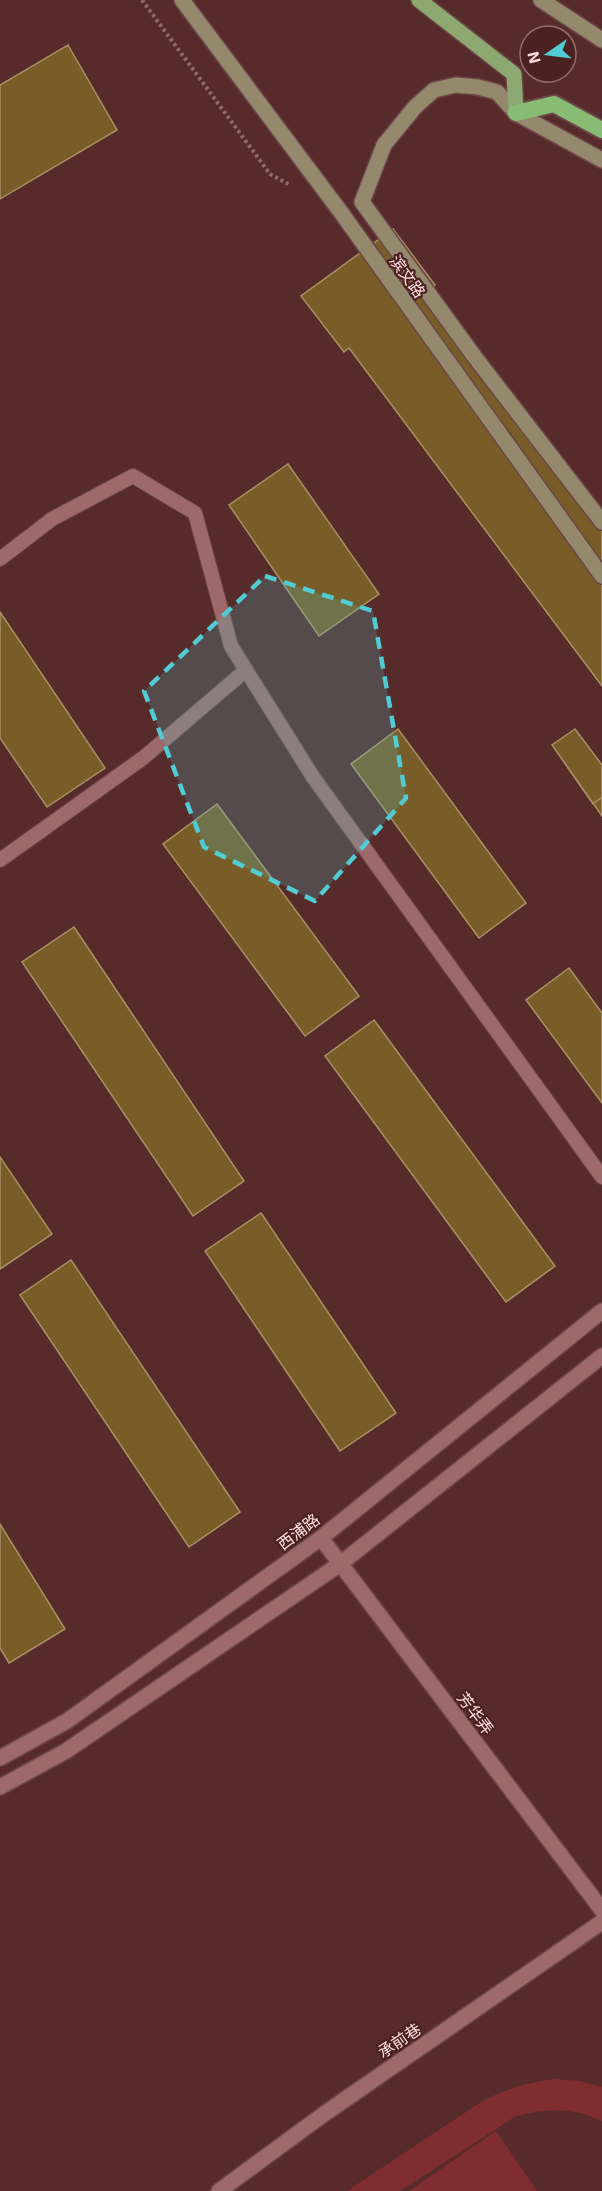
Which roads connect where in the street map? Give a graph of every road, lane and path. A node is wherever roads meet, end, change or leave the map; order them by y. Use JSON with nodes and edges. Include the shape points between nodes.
{"nodes":[{"id":1,"x":142,"y":0,"type":"edge"},
{"id":2,"x":182,"y":0,"type":"edge"},
{"id":3,"x":419,"y":0,"type":"edge"},
{"id":4,"x":541,"y":0,"type":"edge"},
{"id":5,"x":602,"y":40,"type":"edge"},
{"id":6,"x":516,"y":113,"type":"junction"},
{"id":7,"x":602,"y":130,"type":"edge"},
{"id":8,"x":602,"y":160,"type":"edge"},
{"id":9,"x":300,"y":190,"type":"dead end"},
{"id":10,"x":602,"y":522,"type":"edge"},
{"id":11,"x":0,"y":559,"type":"edge"},
{"id":12,"x":602,"y":576,"type":"edge"},
{"id":13,"x":246,"y":670,"type":"junction"},
{"id":14,"x":0,"y":860,"type":"edge"},
{"id":15,"x":602,"y":1177,"type":"edge"},
{"id":16,"x":602,"y":1311,"type":"edge"},
{"id":17,"x":602,"y":1356,"type":"edge"},
{"id":18,"x":321,"y":1538,"type":"junction"},
{"id":19,"x":340,"y":1564,"type":"junction"},
{"id":20,"x":0,"y":1758,"type":"edge"},
{"id":21,"x":0,"y":1787,"type":"edge"},
{"id":22,"x":602,"y":1910,"type":"edge"},
{"id":23,"x":602,"y":1922,"type":"edge"},
{"id":24,"x":219,"y":2191,"type":"edge"}],
"edges":[{"from":1,"to":9,"type":"path","via":[[270,174]]},
{"from":2,"to":12,"type":"main road","name":"滨文路"},
{"from":3,"to":6,"type":"main road","via":[[514,74]]},
{"from":4,"to":5,"type":"main road"},
{"from":6,"to":7,"type":"highway","via":[[554,104]]},
{"from":6,"to":8,"type":"main road"},
{"from":6,"to":10,"type":"main road","via":[[497,93],[478,87],[456,85],[434,90],[384,145],[362,202]]},
{"from":11,"to":13,"type":"lane","via":[[52,519],[133,476],[195,513],[231,646]]},
{"from":13,"to":14,"type":"lane","via":[[143,758]]},
{"from":13,"to":15,"type":"lane","via":[[313,777]]},
{"from":16,"to":18,"type":"street","name":"西浦路"},
{"from":17,"to":19,"type":"street"},
{"from":18,"to":19,"type":"street","name":"芳华弄"},
{"from":18,"to":20,"type":"street","name":"西浦路","via":[[67,1721]]},
{"from":19,"to":21,"type":"street","via":[[66,1751]]},
{"from":19,"to":22,"type":"street","name":"芳华弄"},
{"from":23,"to":24,"type":"street","name":"承前巷"}]}
